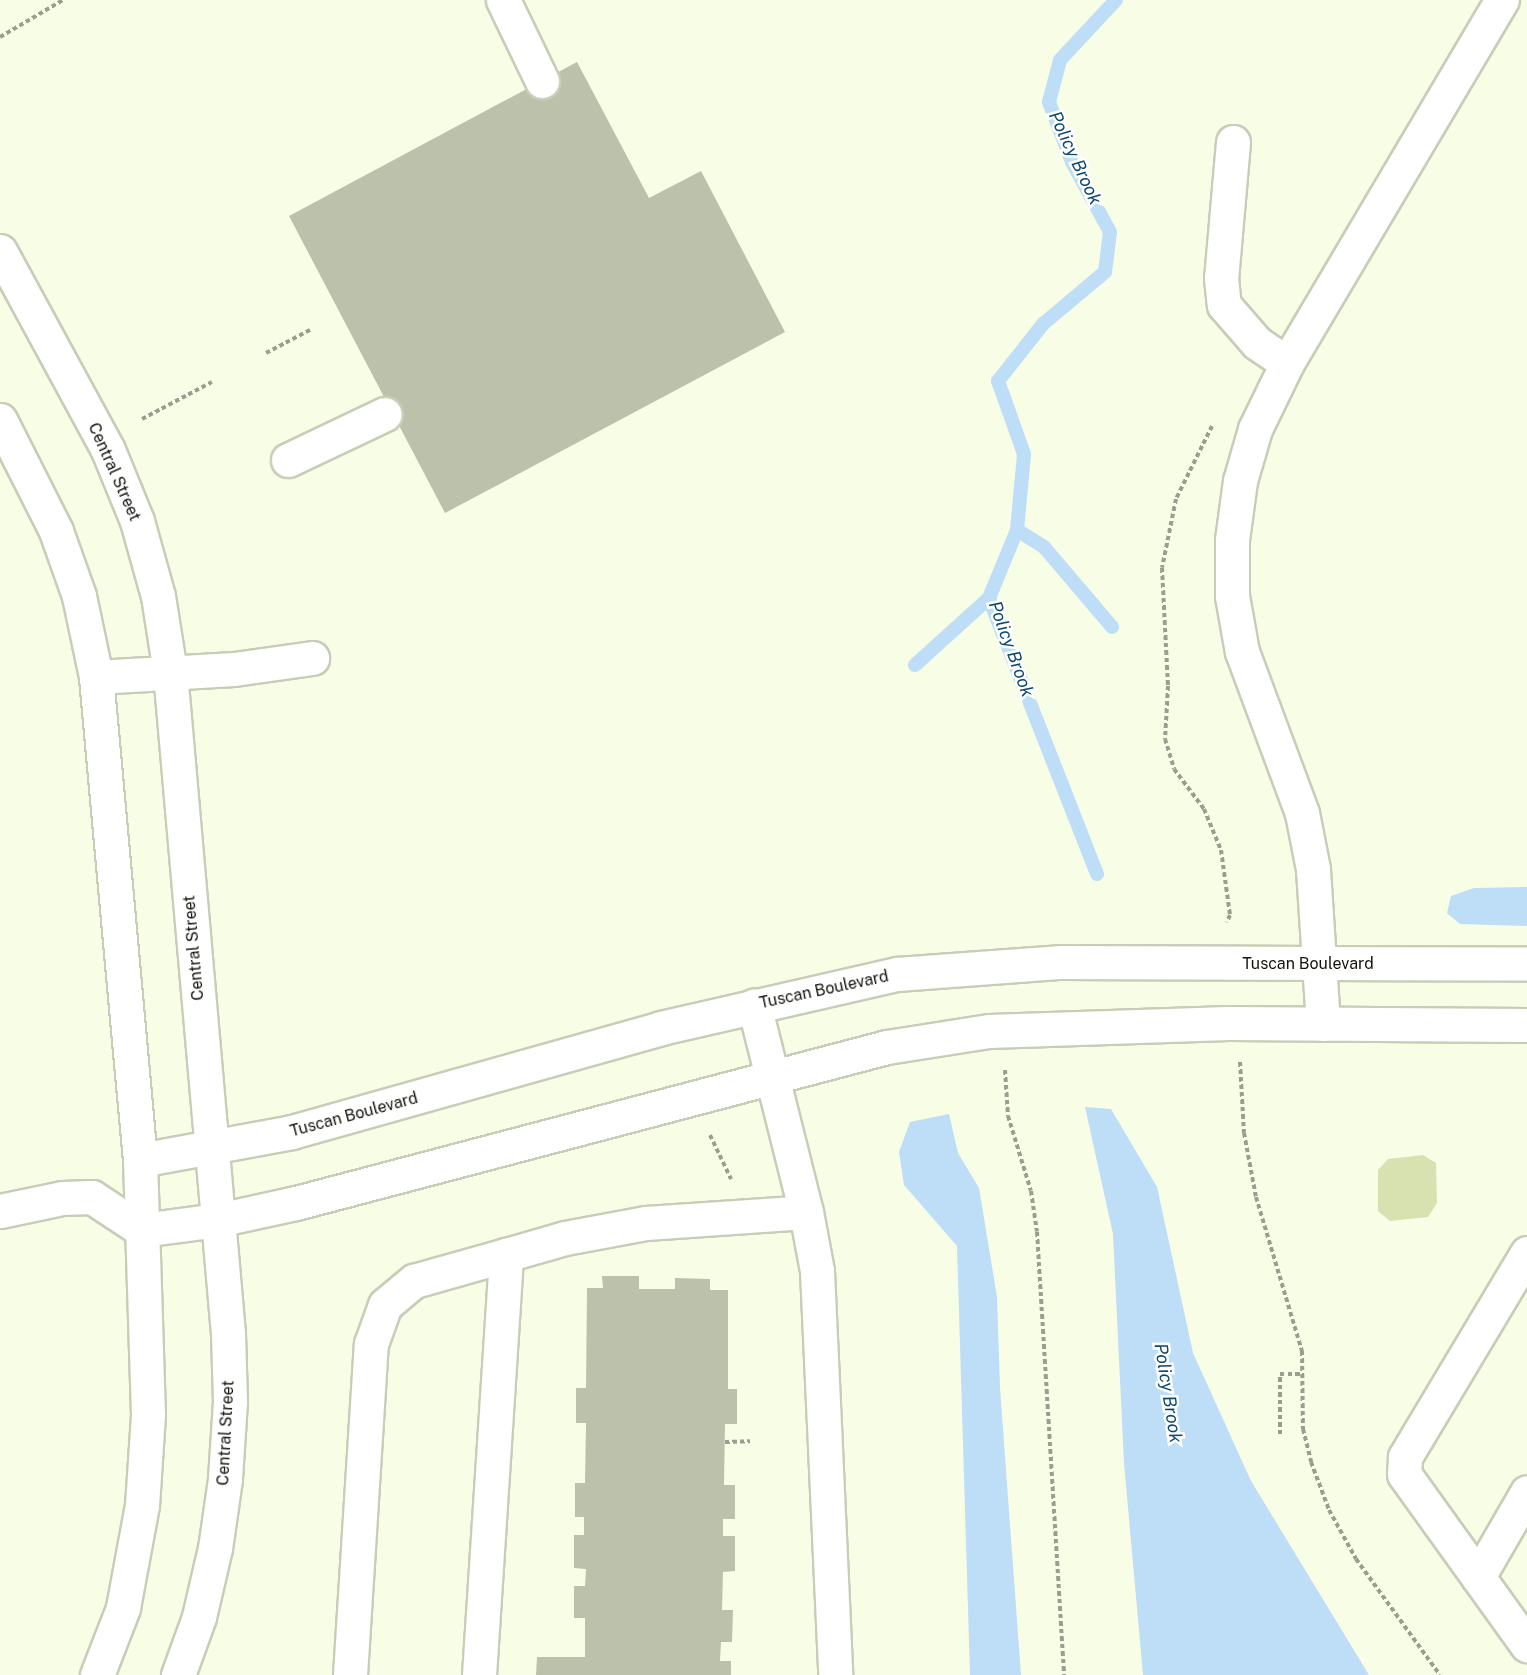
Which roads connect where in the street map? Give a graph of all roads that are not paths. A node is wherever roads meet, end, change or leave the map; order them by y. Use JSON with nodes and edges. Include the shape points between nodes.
{"nodes":[{"id":1,"x":503,"y":0,"type":"edge"},
{"id":2,"x":1502,"y":0,"type":"edge"},
{"id":3,"x":542,"y":81,"type":"dead end"},
{"id":4,"x":1233,"y":142,"type":"dead end"},
{"id":5,"x":0,"y":252,"type":"edge"},
{"id":6,"x":1287,"y":363,"type":"junction"},
{"id":7,"x":386,"y":414,"type":"dead end"},
{"id":8,"x":0,"y":420,"type":"edge"},
{"id":9,"x":288,"y":460,"type":"dead end"},
{"id":10,"x":312,"y":658,"type":"dead end"},
{"id":11,"x":170,"y":672,"type":"junction"},
{"id":12,"x":96,"y":677,"type":"junction"},
{"id":13,"x":1320,"y":964,"type":"junction"},
{"id":14,"x":1527,"y":964,"type":"edge"},
{"id":15,"x":753,"y":1005,"type":"junction"},
{"id":16,"x":1323,"y":1024,"type":"junction"},
{"id":17,"x":1527,"y":1025,"type":"edge"},
{"id":18,"x":771,"y":1078,"type":"junction"},
{"id":19,"x":212,"y":1149,"type":"junction"},
{"id":20,"x":140,"y":1161,"type":"junction"},
{"id":21,"x":92,"y":1197,"type":"junction"},
{"id":22,"x":0,"y":1211,"type":"edge"},
{"id":23,"x":806,"y":1212,"type":"junction"},
{"id":24,"x":218,"y":1220,"type":"junction"},
{"id":25,"x":142,"y":1230,"type":"junction"},
{"id":26,"x":1527,"y":1253,"type":"edge"},
{"id":27,"x":506,"y":1255,"type":"junction"},
{"id":28,"x":1527,"y":1492,"type":"edge"},
{"id":29,"x":1478,"y":1577,"type":"junction"},
{"id":30,"x":1527,"y":1646,"type":"edge"},
{"id":31,"x":97,"y":1675,"type":"edge"},
{"id":32,"x":178,"y":1675,"type":"edge"},
{"id":33,"x":350,"y":1675,"type":"edge"},
{"id":34,"x":479,"y":1675,"type":"edge"},
{"id":35,"x":835,"y":1675,"type":"edge"}],
"edges":[{"from":1,"to":3,"type":"main road"},
{"from":2,"to":6,"type":"main road"},
{"from":4,"to":6,"type":"main road","via":[[1221,278],[1224,305],[1257,343]]},
{"from":5,"to":11,"type":"main road","name":"Central Street","via":[[108,450],[133,511],[158,596]]},
{"from":6,"to":13,"type":"main road","via":[[1255,429],[1240,481],[1232,540],[1232,596],[1242,652],[1302,813],[1313,869]]},
{"from":7,"to":9,"type":"main road"},
{"from":8,"to":12,"type":"main road","via":[[56,531],[79,596]]},
{"from":10,"to":11,"type":"main road"},
{"from":11,"to":12,"type":"main road"},
{"from":11,"to":19,"type":"main road","name":"Central Street"},
{"from":12,"to":20,"type":"main road"},
{"from":13,"to":14,"type":"main road","name":"Tuscan Boulevard"},
{"from":13,"to":15,"type":"main road","name":"Tuscan Boulevard","via":[[1062,962],[961,966],[897,974]]},
{"from":13,"to":16,"type":"main road"},
{"from":15,"to":18,"type":"main road"},
{"from":15,"to":19,"type":"main road","name":"Tuscan Boulevard","via":[[292,1132]]},
{"from":16,"to":17,"type":"main road"},
{"from":16,"to":18,"type":"main road","via":[[989,1030],[887,1047]]},
{"from":18,"to":23,"type":"main road"},
{"from":18,"to":24,"type":"main road"},
{"from":19,"to":20,"type":"main road","name":"Tuscan Boulevard"},
{"from":19,"to":24,"type":"main road","name":"Central Street"},
{"from":20,"to":21,"type":"main road"},
{"from":20,"to":25,"type":"main road"},
{"from":21,"to":22,"type":"main road"},
{"from":21,"to":25,"type":"main road"},
{"from":23,"to":27,"type":"main road","via":[[646,1223],[565,1238]]},
{"from":23,"to":35,"type":"main road","via":[[817,1271]]},
{"from":24,"to":25,"type":"main road"},
{"from":24,"to":32,"type":"main road","name":"Central Street","via":[[230,1401],[225,1479],[199,1617]]},
{"from":25,"to":31,"type":"main road","via":[[148,1415],[142,1505],[123,1608]]},
{"from":26,"to":29,"type":"main road","via":[[1405,1457],[1404,1474]]},
{"from":27,"to":33,"type":"main road","via":[[414,1281],[385,1305],[371,1344]]},
{"from":27,"to":34,"type":"main road"},
{"from":28,"to":29,"type":"main road"},
{"from":29,"to":30,"type":"main road"}]}
